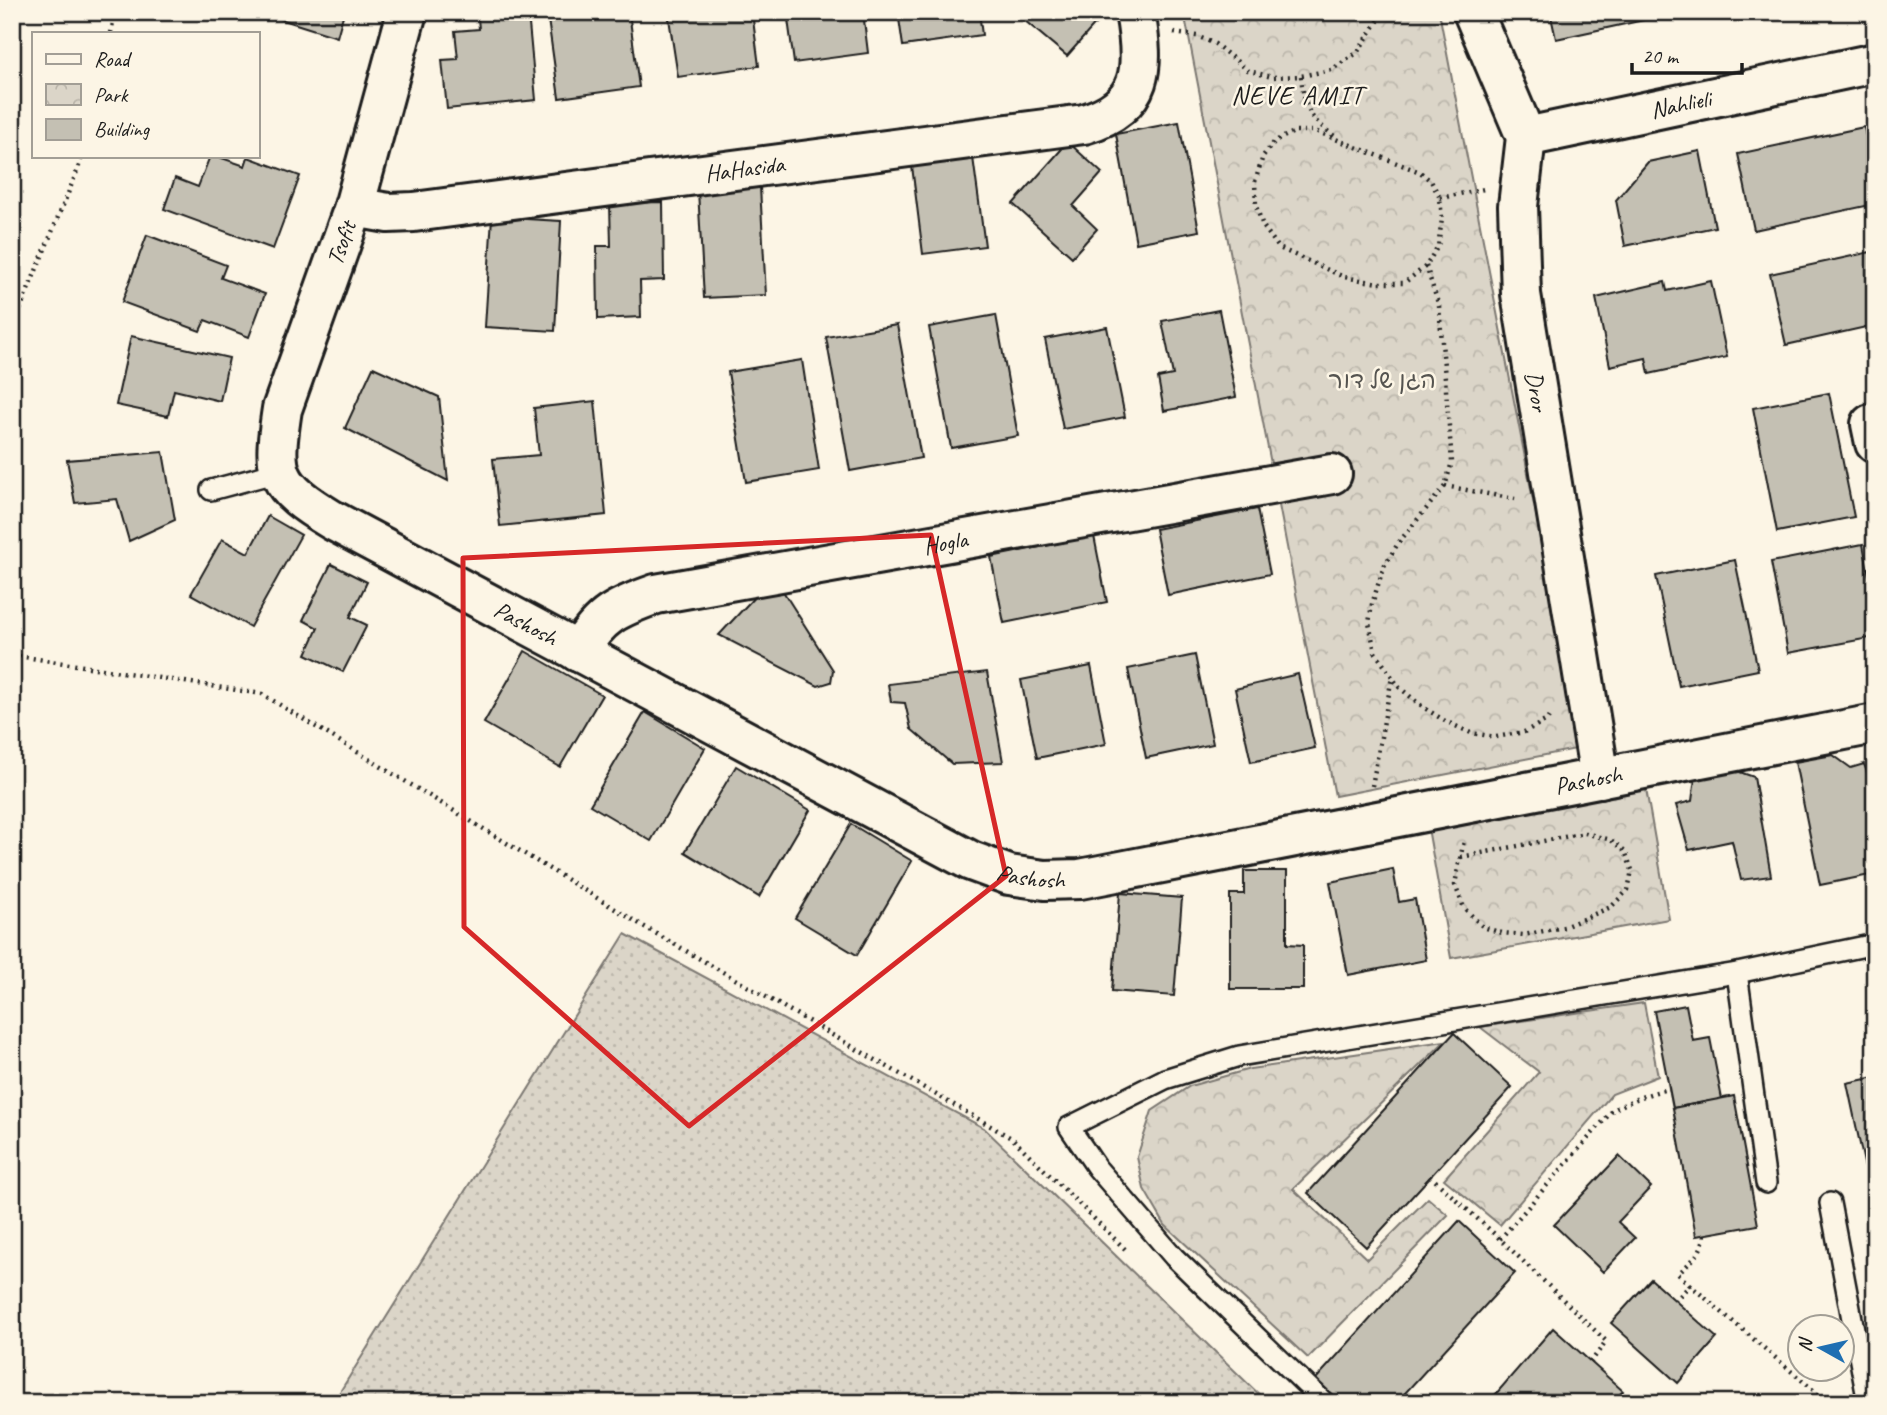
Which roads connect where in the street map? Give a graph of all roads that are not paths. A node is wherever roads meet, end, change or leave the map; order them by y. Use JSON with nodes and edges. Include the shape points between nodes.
{"nodes":[{"id":1,"x":407,"y":12,"type":"edge"},
{"id":2,"x":1473,"y":12,"type":"edge"},
{"id":3,"x":1137,"y":21,"type":"edge"},
{"id":4,"x":1875,"y":63,"type":"edge"},
{"id":5,"x":1526,"y":137,"type":"junction"},
{"id":6,"x":354,"y":207,"type":"junction"},
{"id":7,"x":278,"y":472,"type":"junction"},
{"id":8,"x":1332,"y":474,"type":"dead end"},
{"id":9,"x":211,"y":490,"type":"dead end"},
{"id":10,"x":578,"y":652,"type":"junction"},
{"id":11,"x":1875,"y":724,"type":"edge"},
{"id":12,"x":1600,"y":778,"type":"junction"},
{"id":13,"x":1875,"y":944,"type":"edge"},
{"id":14,"x":1737,"y":972,"type":"junction"},
{"id":15,"x":1766,"y":1183,"type":"dead end"},
{"id":16,"x":1830,"y":1203,"type":"dead end"},
{"id":17,"x":1325,"y":1403,"type":"edge"},
{"id":18,"x":1868,"y":1403,"type":"edge"}],
"edges":[{"from":1,"to":6,"type":"street","name":"Tsofit"},
{"from":2,"to":5,"type":"street","name":"Dror"},
{"from":3,"to":6,"type":"street","name":"HaHasida","via":[[1140,62],[1128,99],[1102,119],[1065,128],[414,212]]},
{"from":4,"to":5,"type":"street","name":"Nahlieli"},
{"from":5,"to":12,"type":"street","name":"Dror","via":[[1518,206],[1521,294]]},
{"from":6,"to":7,"type":"street","name":"Tsofit","via":[[282,409]]},
{"from":7,"to":9,"type":"lane"},
{"from":7,"to":10,"type":"street","name":"Pashosh","via":[[306,504],[332,520]]},
{"from":8,"to":10,"type":"street","name":"Hogla","via":[[656,594],[621,607],[598,624]]},
{"from":10,"to":12,"type":"street","name":"Pashosh","via":[[971,861],[1009,876],[1080,879]]},
{"from":11,"to":12,"type":"street","name":"Pashosh"},
{"from":13,"to":14,"type":"lane"},
{"from":14,"to":15,"type":"lane"},
{"from":14,"to":17,"type":"lane","via":[[1239,1056],[1165,1079],[1069,1127],[1097,1168],[1174,1257]]},
{"from":16,"to":18,"type":"lane"}]}
